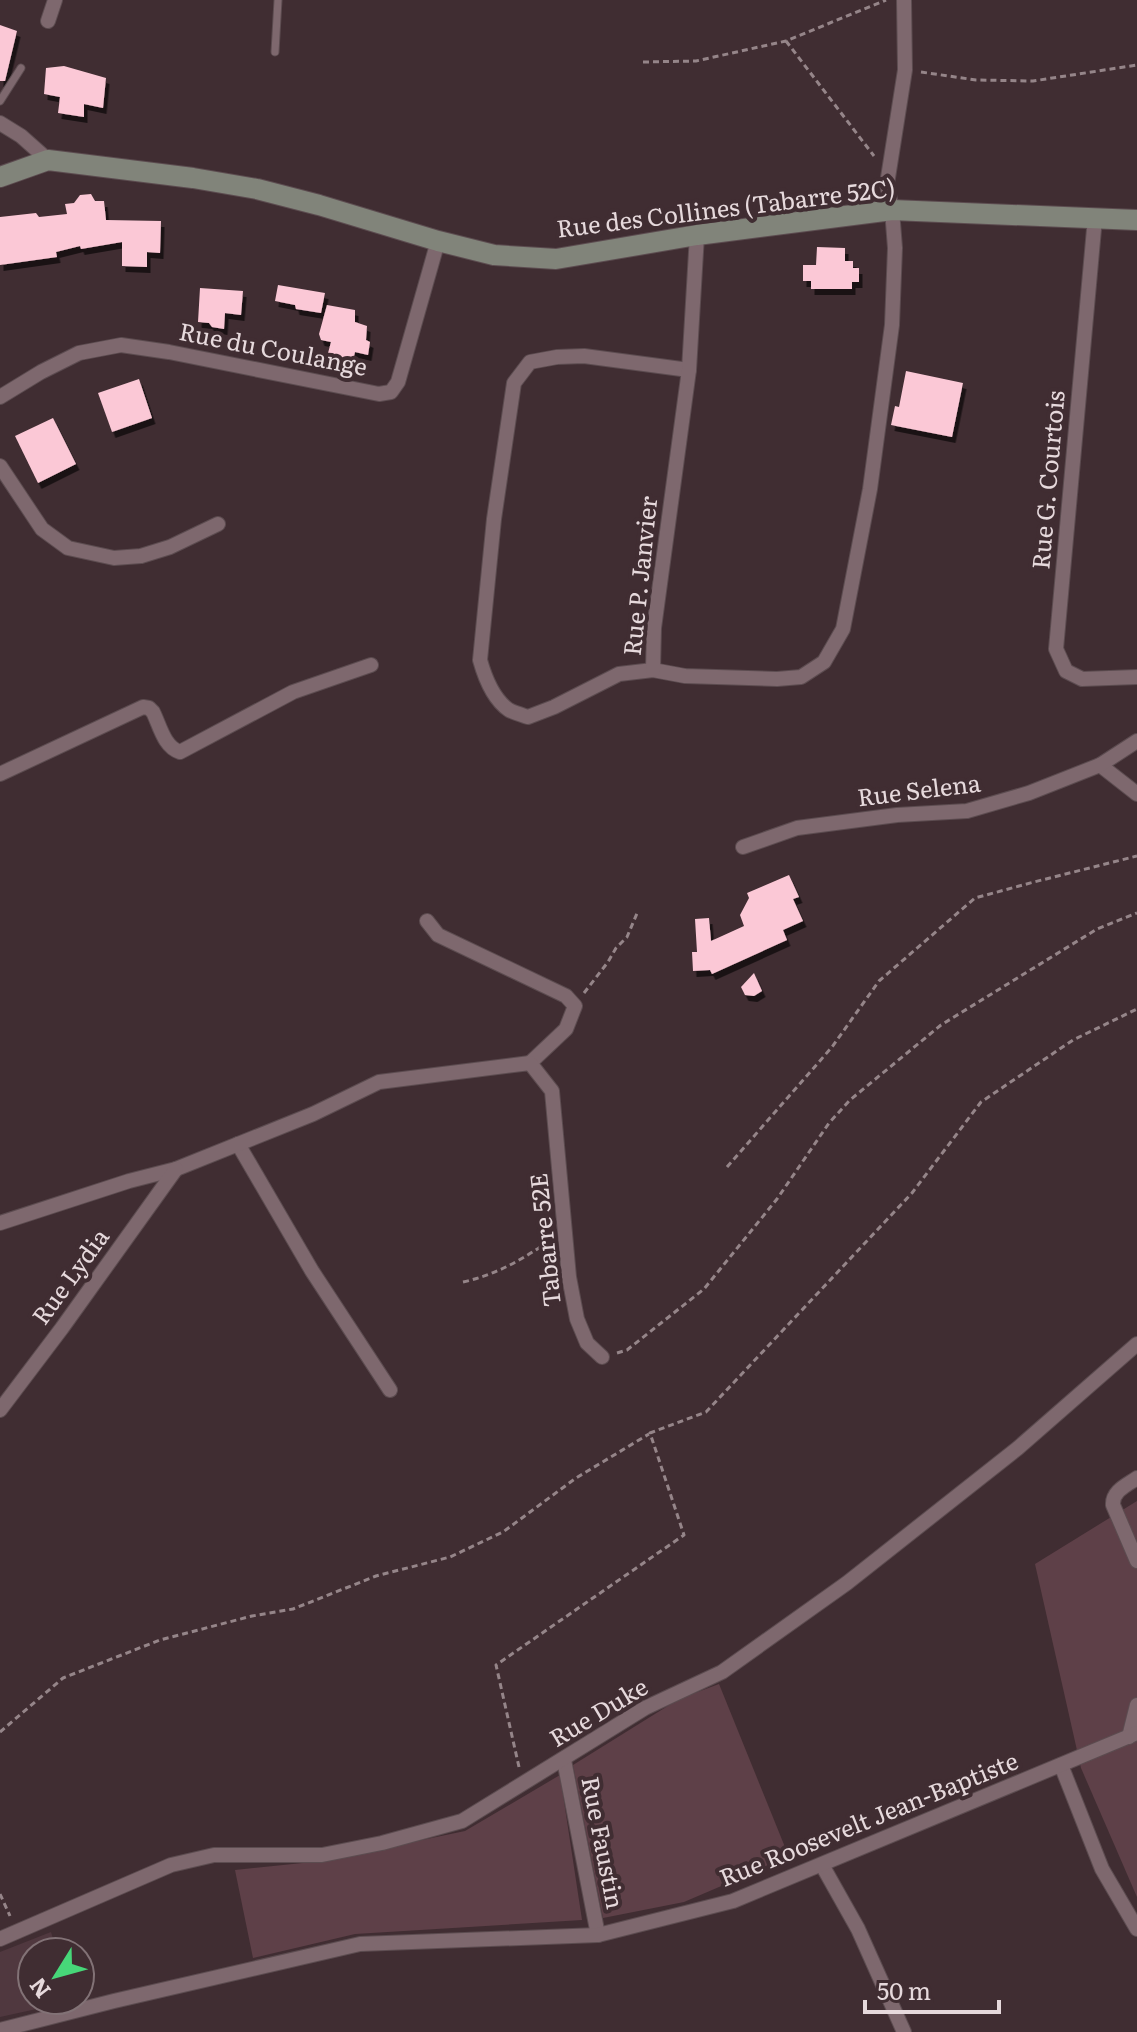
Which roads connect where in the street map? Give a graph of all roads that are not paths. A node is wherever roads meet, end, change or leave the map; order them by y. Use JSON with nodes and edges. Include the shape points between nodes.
{"nodes":[{"id":1,"x":55,"y":0,"type":"edge"},
{"id":2,"x":278,"y":0,"type":"edge"},
{"id":3,"x":904,"y":0,"type":"edge"},
{"id":4,"x":48,"y":21,"type":"dead end"},
{"id":5,"x":275,"y":52,"type":"dead end"},
{"id":6,"x":21,"y":68,"type":"dead end"},
{"id":7,"x":0,"y":101,"type":"edge"},
{"id":8,"x":0,"y":123,"type":"edge"},
{"id":9,"x":48,"y":160,"type":"junction"},
{"id":10,"x":0,"y":177,"type":"edge"},
{"id":11,"x":892,"y":210,"type":"junction"},
{"id":12,"x":1095,"y":218,"type":"junction"},
{"id":13,"x":1137,"y":220,"type":"edge"},
{"id":14,"x":697,"y":235,"type":"junction"},
{"id":15,"x":438,"y":241,"type":"junction"},
{"id":16,"x":689,"y":370,"type":"junction"},
{"id":17,"x":0,"y":397,"type":"edge"},
{"id":18,"x":0,"y":466,"type":"edge"},
{"id":19,"x":218,"y":524,"type":"dead end"},
{"id":20,"x":371,"y":665,"type":"dead end"},
{"id":21,"x":653,"y":670,"type":"junction"},
{"id":22,"x":1137,"y":677,"type":"edge"},
{"id":23,"x":1137,"y":741,"type":"edge"},
{"id":24,"x":1100,"y":765,"type":"junction"},
{"id":25,"x":0,"y":774,"type":"edge"},
{"id":26,"x":1137,"y":794,"type":"edge"},
{"id":27,"x":743,"y":847,"type":"dead end"},
{"id":28,"x":427,"y":921,"type":"dead end"},
{"id":29,"x":530,"y":1063,"type":"junction"},
{"id":30,"x":238,"y":1144,"type":"junction"},
{"id":31,"x":176,"y":1169,"type":"junction"},
{"id":32,"x":0,"y":1223,"type":"edge"},
{"id":33,"x":1137,"y":1344,"type":"edge"},
{"id":34,"x":602,"y":1357,"type":"road end"},
{"id":35,"x":390,"y":1390,"type":"dead end"},
{"id":36,"x":0,"y":1410,"type":"edge"},
{"id":37,"x":1137,"y":1478,"type":"edge"},
{"id":38,"x":1137,"y":1561,"type":"edge"},
{"id":39,"x":1137,"y":1705,"type":"edge"},
{"id":40,"x":1133,"y":1735,"type":"edge"},
{"id":41,"x":564,"y":1760,"type":"junction"},
{"id":42,"x":1061,"y":1765,"type":"junction"},
{"id":43,"x":822,"y":1865,"type":"junction"},
{"id":44,"x":1137,"y":1929,"type":"edge"},
{"id":45,"x":598,"y":1935,"type":"junction"},
{"id":46,"x":0,"y":1939,"type":"edge"},
{"id":47,"x":28,"y":2027,"type":"edge"},
{"id":48,"x":0,"y":2030,"type":"edge"},
{"id":49,"x":904,"y":2032,"type":"edge"}],
"edges":[{"from":1,"to":4,"type":"street"},
{"from":2,"to":5,"type":"lane"},
{"from":3,"to":11,"type":"street","name":"Rue P. Janvier","via":[[905,70],[887,184]]},
{"from":6,"to":7,"type":"lane"},
{"from":8,"to":9,"type":"street"},
{"from":9,"to":10,"type":"street","name":"Rue des Collines (Tabarre 52C)"},
{"from":9,"to":15,"type":"street","name":"Rue des Collines (Tabarre 52C)","via":[[257,189]]},
{"from":11,"to":12,"type":"street","name":"Rue des Collines (Tabarre 52C)"},
{"from":11,"to":14,"type":"street","name":"Rue des Collines (Tabarre 52C)"},
{"from":11,"to":21,"type":"street","name":"Rue P. Janvier","via":[[892,325],[870,489],[843,629],[824,662],[801,677],[685,676]]},
{"from":12,"to":13,"type":"street","name":"Rue des Collines (Tabarre 52C)"},
{"from":12,"to":22,"type":"street","name":"Rue G. Courtois","via":[[1056,649],[1066,671],[1082,679]]},
{"from":14,"to":15,"type":"street","name":"Rue des Collines (Tabarre 52C)","via":[[556,259],[494,255]]},
{"from":14,"to":16,"type":"street","name":"Rue P. Janvier"},
{"from":15,"to":17,"type":"street","name":"Rue du Coulange","via":[[391,392],[379,394],[121,345],[79,353]]},
{"from":16,"to":21,"type":"street","name":"Rue P. Janvier","via":[[654,628]]},
{"from":16,"to":21,"type":"street","via":[[584,356],[530,362],[514,383],[494,519],[480,660],[493,693],[508,709],[528,717],[619,674]]},
{"from":18,"to":19,"type":"street","via":[[42,529],[68,548],[114,558],[141,556]]},
{"from":20,"to":25,"type":"street","via":[[293,692],[180,752],[169,746],[153,712],[143,707]]},
{"from":23,"to":24,"type":"street","name":"Rue Selena"},
{"from":24,"to":26,"type":"street"},
{"from":24,"to":27,"type":"street","name":"Rue Selena","via":[[967,811],[797,828]]},
{"from":28,"to":29,"type":"street","via":[[438,935],[566,996],[575,1006],[566,1029]]},
{"from":29,"to":30,"type":"street","via":[[379,1082]]},
{"from":29,"to":34,"type":"street","name":"Tabarre 52E","via":[[552,1091],[577,1319],[587,1343]]},
{"from":30,"to":31,"type":"street"},
{"from":30,"to":35,"type":"street"},
{"from":31,"to":32,"type":"street"},
{"from":31,"to":36,"type":"street","name":"Rue Lydia"},
{"from":33,"to":41,"type":"street","name":"Rue Duke","via":[[1018,1448],[847,1583],[722,1672],[645,1708]]},
{"from":37,"to":38,"type":"street","via":[[1115,1494],[1113,1505]]},
{"from":39,"to":40,"type":"street"},
{"from":40,"to":42,"type":"street","name":"Rue Roosevelt Jean-Baptiste"},
{"from":41,"to":45,"type":"street","name":"Rue Faustin"},
{"from":41,"to":46,"type":"street","name":"Rue Duke","via":[[462,1821],[322,1855],[214,1855],[171,1865]]},
{"from":42,"to":43,"type":"street","name":"Rue Roosevelt Jean-Baptiste"},
{"from":42,"to":44,"type":"street","via":[[1102,1869]]},
{"from":43,"to":45,"type":"street","name":"Rue Roosevelt Jean-Baptiste","via":[[733,1901]]},
{"from":43,"to":49,"type":"street","via":[[858,1929]]},
{"from":45,"to":47,"type":"street","name":"Rue Roosevelt Jean-Baptiste","via":[[360,1944]]},
{"from":47,"to":48,"type":"street","name":"Rue Roosevelt Jean-Baptiste"}]}
